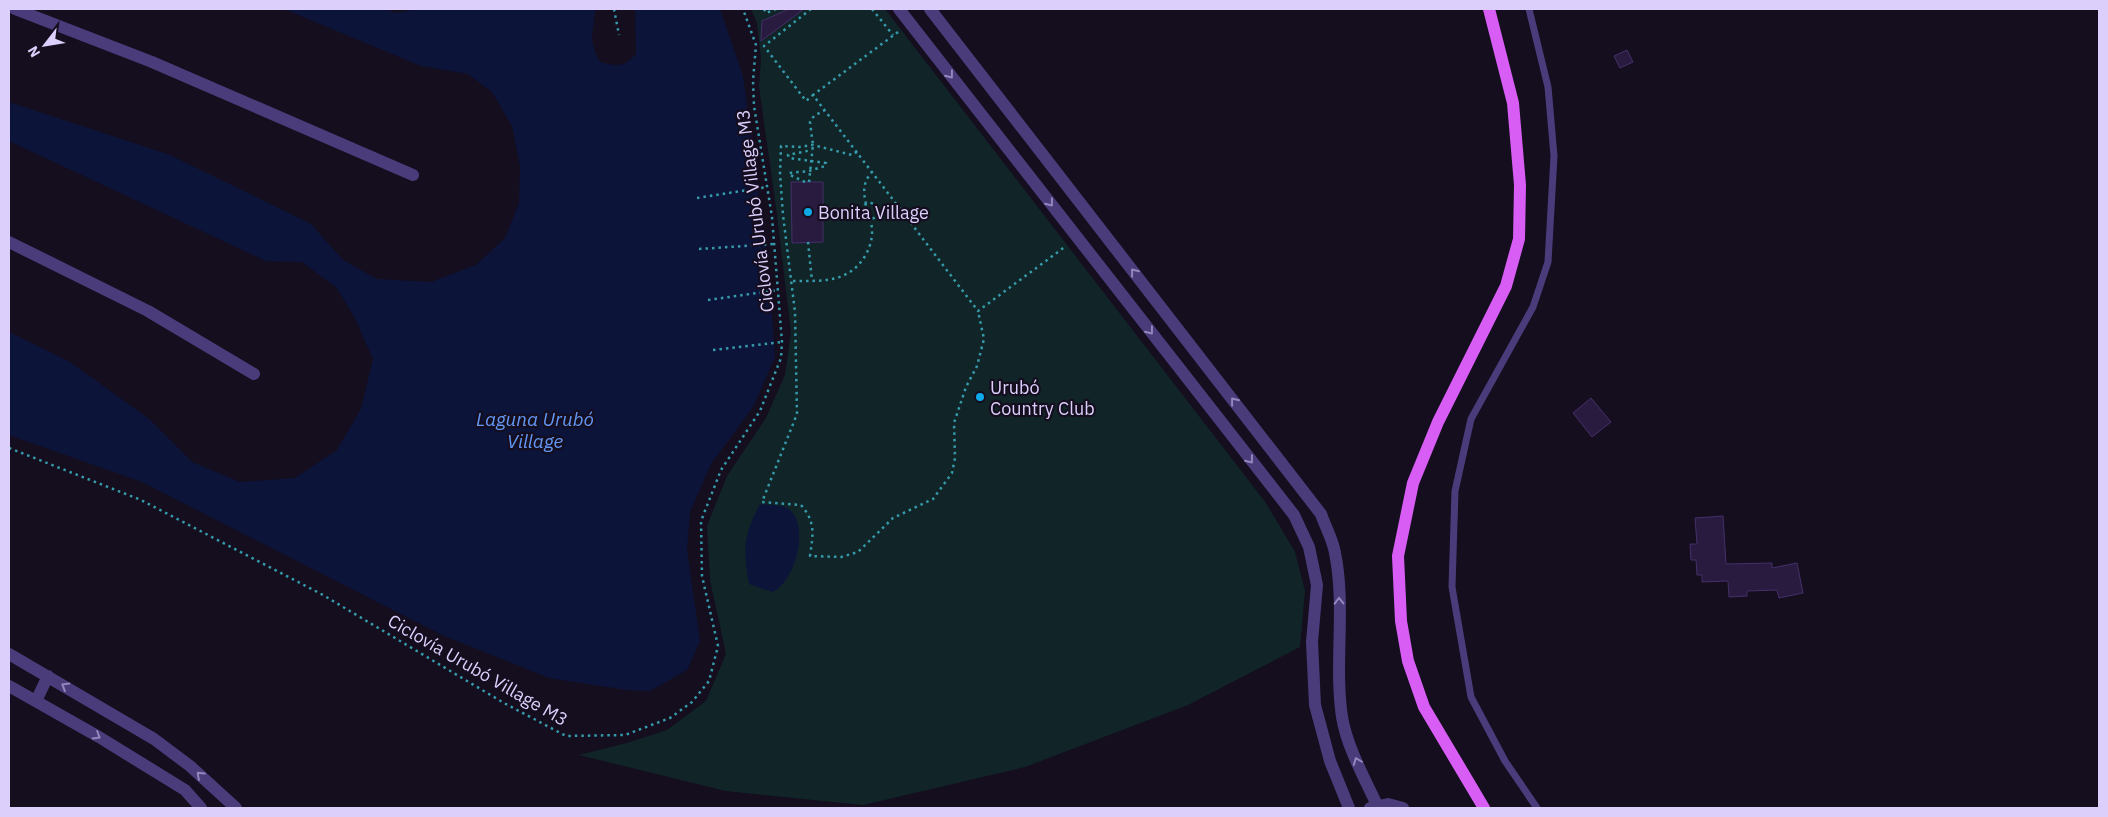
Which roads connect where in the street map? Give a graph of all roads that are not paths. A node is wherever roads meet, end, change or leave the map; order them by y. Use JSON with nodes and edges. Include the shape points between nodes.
{"nodes":[{"id":1,"x":14,"y":9,"type":"edge"},
{"id":2,"x":899,"y":9,"type":"edge"},
{"id":3,"x":930,"y":9,"type":"edge"},
{"id":4,"x":1489,"y":9,"type":"edge"},
{"id":5,"x":1529,"y":9,"type":"edge"},
{"id":6,"x":958,"y":46,"type":"junction"},
{"id":7,"x":939,"y":60,"type":"junction"},
{"id":8,"x":413,"y":176,"type":"dead end"},
{"id":9,"x":9,"y":242,"type":"edge"},
{"id":10,"x":254,"y":374,"type":"dead end"},
{"id":11,"x":1331,"y":540,"type":"junction"},
{"id":12,"x":1310,"y":547,"type":"junction"},
{"id":13,"x":9,"y":654,"type":"edge"},
{"id":14,"x":48,"y":676,"type":"junction"},
{"id":15,"x":9,"y":686,"type":"edge"},
{"id":16,"x":36,"y":700,"type":"junction"},
{"id":17,"x":1373,"y":807,"type":"edge"},
{"id":18,"x":201,"y":808,"type":"edge"},
{"id":19,"x":236,"y":808,"type":"edge"},
{"id":20,"x":1349,"y":808,"type":"edge"},
{"id":21,"x":1403,"y":808,"type":"edge"},
{"id":22,"x":1484,"y":808,"type":"edge"},
{"id":23,"x":1537,"y":808,"type":"edge"}],
"edges":[{"from":1,"to":8,"type":"street","via":[[152,62]]},
{"from":2,"to":7,"type":"street"},
{"from":3,"to":6,"type":"street"},
{"from":4,"to":22,"type":"main road","via":[[1513,103],[1520,185],[1518,239],[1506,286],[1438,422],[1413,483],[1398,556],[1401,621],[1411,670],[1424,707]]},
{"from":5,"to":23,"type":"lane","via":[[1548,87],[1554,156],[1548,262],[1533,307],[1471,419],[1456,491],[1452,587],[1471,697],[1505,760]]},
{"from":6,"to":7,"type":"street"},
{"from":11,"to":6,"type":"street","one_way":true,"via":[[1321,514]]},
{"from":7,"to":12,"type":"street","one_way":true,"via":[[1294,515]]},
{"from":9,"to":10,"type":"street","via":[[148,311]]},
{"from":11,"to":12,"type":"street"},
{"from":17,"to":11,"type":"street","one_way":true,"via":[[1342,717],[1340,596]]},
{"from":12,"to":20,"type":"street","via":[[1317,585],[1312,642],[1316,705],[1330,761]]},
{"from":13,"to":14,"type":"street"},
{"from":14,"to":16,"type":"street"},
{"from":19,"to":14,"type":"street","one_way":true,"via":[[190,766],[154,739]]},
{"from":15,"to":16,"type":"street"},
{"from":16,"to":18,"type":"street","one_way":true,"via":[[184,790]]},
{"from":17,"to":21,"type":"street","via":[[1388,804]]}]}
